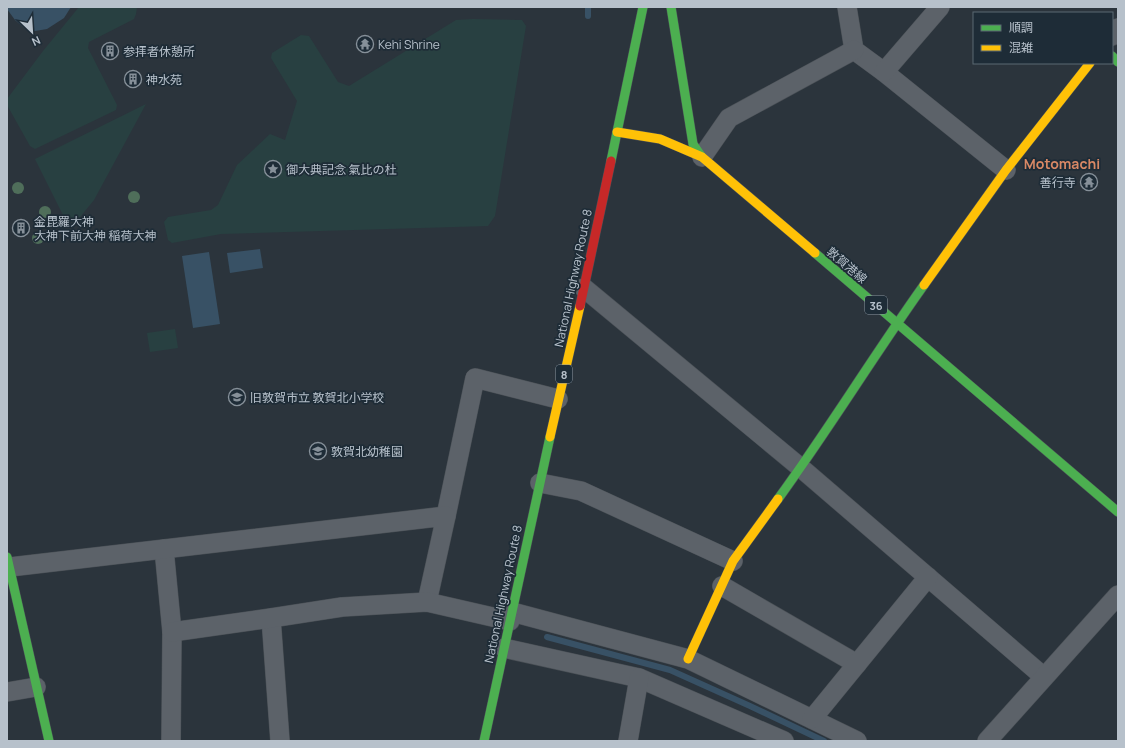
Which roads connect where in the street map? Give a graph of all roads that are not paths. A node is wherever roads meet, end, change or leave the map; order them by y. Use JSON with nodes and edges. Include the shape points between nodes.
{"nodes":[{"id":1,"x":643,"y":7,"type":"edge"},
{"id":2,"x":671,"y":7,"type":"edge"},
{"id":3,"x":847,"y":7,"type":"edge"},
{"id":4,"x":940,"y":7,"type":"edge"},
{"id":5,"x":854,"y":50,"type":"junction"},
{"id":6,"x":1089,"y":64,"type":"edge"},
{"id":7,"x":884,"y":72,"type":"junction"},
{"id":8,"x":616,"y":132,"type":"junction"},
{"id":9,"x":702,"y":157,"type":"junction"},
{"id":10,"x":1006,"y":170,"type":"junction"},
{"id":11,"x":584,"y":288,"type":"junction"},
{"id":12,"x":897,"y":323,"type":"junction"},
{"id":13,"x":558,"y":399,"type":"junction"},
{"id":14,"x":801,"y":468,"type":"junction"},
{"id":15,"x":540,"y":483,"type":"junction"},
{"id":16,"x":1118,"y":512,"type":"edge"},
{"id":17,"x":446,"y":516,"type":"junction"},
{"id":18,"x":164,"y":550,"type":"junction"},
{"id":19,"x":734,"y":561,"type":"junction"},
{"id":20,"x":8,"y":562,"type":"edge"},
{"id":21,"x":928,"y":577,"type":"junction"},
{"id":22,"x":722,"y":586,"type":"junction"},
{"id":23,"x":1118,"y":595,"type":"edge"},
{"id":24,"x":427,"y":602,"type":"junction"},
{"id":25,"x":511,"y":616,"type":"junction"},
{"id":26,"x":270,"y":618,"type":"junction"},
{"id":27,"x":172,"y":632,"type":"junction"},
{"id":28,"x":504,"y":648,"type":"junction"},
{"id":29,"x":688,"y":659,"type":"junction"},
{"id":30,"x":858,"y":664,"type":"junction"},
{"id":31,"x":1044,"y":677,"type":"junction"},
{"id":32,"x":639,"y":678,"type":"junction"},
{"id":33,"x":36,"y":687,"type":"junction"},
{"id":34,"x":7,"y":692,"type":"edge"},
{"id":35,"x":812,"y":719,"type":"junction"},
{"id":36,"x":780,"y":740,"type":"edge"},
{"id":37,"x":49,"y":741,"type":"edge"},
{"id":38,"x":170,"y":741,"type":"edge"},
{"id":39,"x":280,"y":741,"type":"edge"},
{"id":40,"x":484,"y":741,"type":"edge"},
{"id":41,"x":628,"y":741,"type":"edge"},
{"id":42,"x":857,"y":741,"type":"edge"},
{"id":43,"x":987,"y":741,"type":"edge"}],
"edges":[{"from":1,"to":8,"type":"main road","name":"National Highway Route 8","number":"8"},
{"from":2,"to":9,"type":"main road","via":[[693,144]]},
{"from":3,"to":5,"type":"street"},
{"from":4,"to":7,"type":"street"},
{"from":5,"to":7,"type":"street"},
{"from":5,"to":9,"type":"street","via":[[729,118]]},
{"from":6,"to":10,"type":"main road"},
{"from":7,"to":10,"type":"street"},
{"from":8,"to":9,"type":"main road","name":"敦賀港線","number":"36","via":[[660,139]]},
{"from":8,"to":11,"type":"main road","name":"National Highway Route 8","number":"8"},
{"from":9,"to":12,"type":"main road","name":"敦賀港線","number":"36"},
{"from":10,"to":12,"type":"main road"},
{"from":11,"to":13,"type":"main road","name":"National Highway Route 8","number":"8"},
{"from":11,"to":14,"type":"street"},
{"from":12,"to":14,"type":"main road"},
{"from":12,"to":16,"type":"main road","name":"敦賀港線","number":"36"},
{"from":13,"to":15,"type":"main road","name":"National Highway Route 8","number":"8"},
{"from":13,"to":17,"type":"street","via":[[475,378]]},
{"from":14,"to":19,"type":"main road"},
{"from":14,"to":21,"type":"street"},
{"from":15,"to":19,"type":"street","via":[[581,491]]},
{"from":15,"to":25,"type":"main road","name":"National Highway Route 8","number":"8"},
{"from":17,"to":18,"type":"street"},
{"from":17,"to":24,"type":"street"},
{"from":18,"to":20,"type":"street"},
{"from":18,"to":27,"type":"street"},
{"from":19,"to":22,"type":"main road"},
{"from":20,"to":33,"type":"main road"},
{"from":21,"to":30,"type":"street"},
{"from":21,"to":31,"type":"street"},
{"from":22,"to":29,"type":"main road"},
{"from":22,"to":30,"type":"street"},
{"from":23,"to":31,"type":"street"},
{"from":24,"to":25,"type":"street"},
{"from":24,"to":26,"type":"street","via":[[342,607]]},
{"from":25,"to":28,"type":"main road","name":"National Highway Route 8","number":"8"},
{"from":25,"to":29,"type":"street"},
{"from":26,"to":27,"type":"street"},
{"from":26,"to":39,"type":"street"},
{"from":27,"to":38,"type":"street"},
{"from":28,"to":32,"type":"street"},
{"from":28,"to":40,"type":"main road","name":"National Highway Route 8","number":"8"},
{"from":29,"to":35,"type":"street"},
{"from":30,"to":35,"type":"street"},
{"from":31,"to":43,"type":"street"},
{"from":32,"to":36,"type":"street"},
{"from":32,"to":41,"type":"street"},
{"from":33,"to":34,"type":"street"},
{"from":33,"to":37,"type":"main road"},
{"from":35,"to":42,"type":"street"}]}
